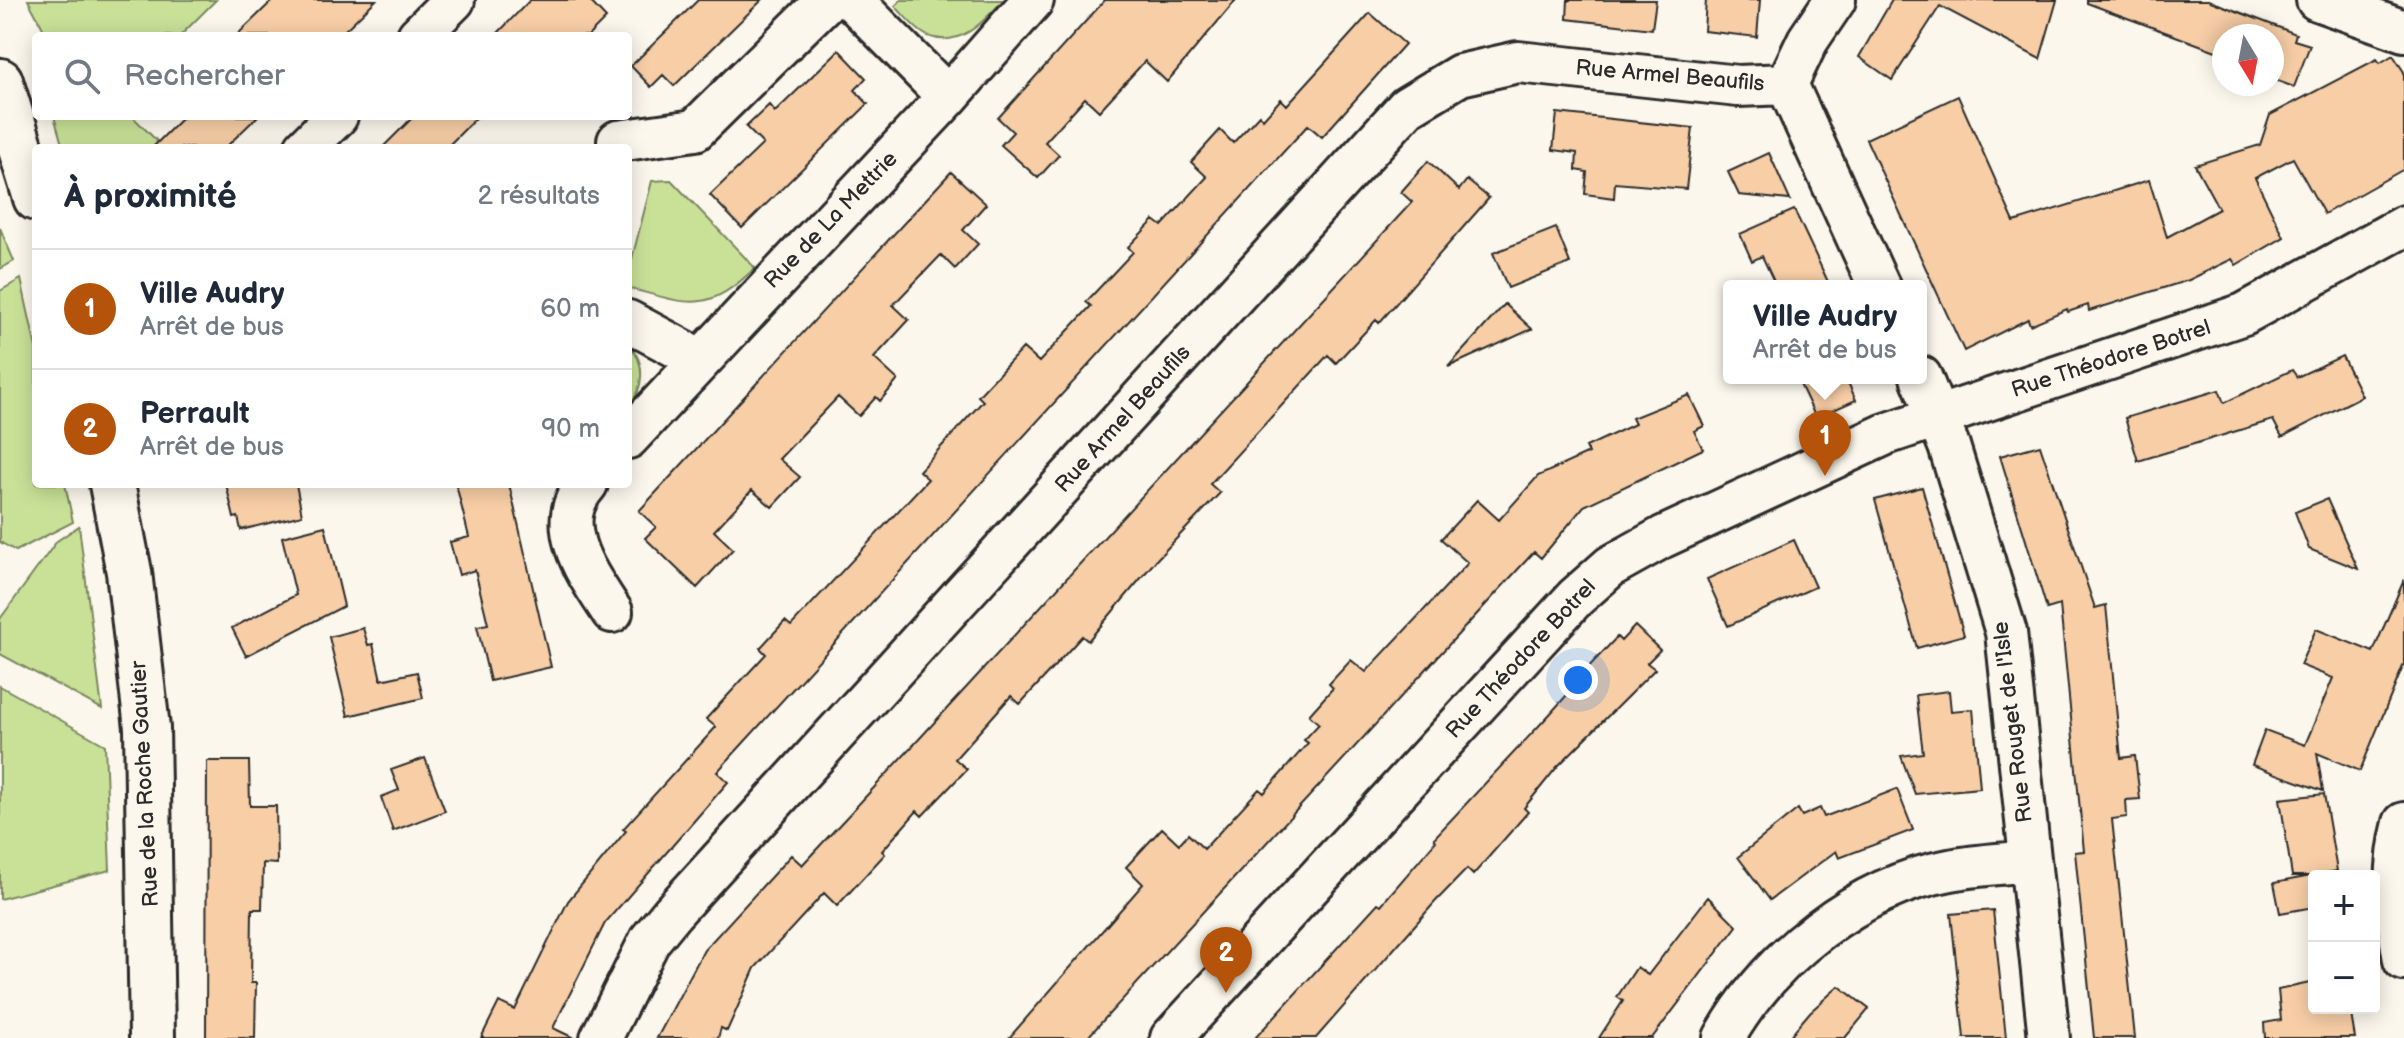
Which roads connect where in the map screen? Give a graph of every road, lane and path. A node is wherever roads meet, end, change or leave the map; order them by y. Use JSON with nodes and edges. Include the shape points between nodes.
{"nodes":[{"id":1,"x":454,"y":0,"type":"edge"},
{"id":2,"x":827,"y":0,"type":"edge"},
{"id":3,"x":852,"y":0,"type":"edge"},
{"id":4,"x":1033,"y":0,"type":"edge"},
{"id":5,"x":1835,"y":0,"type":"edge"},
{"id":6,"x":2317,"y":0,"type":"edge"},
{"id":7,"x":2404,"y":31,"type":"edge"},
{"id":8,"x":422,"y":32,"type":"edge"},
{"id":9,"x":0,"y":81,"type":"edge"},
{"id":10,"x":1787,"y":84,"type":"junction"},
{"id":11,"x":948,"y":97,"type":"junction"},
{"id":12,"x":333,"y":120,"type":"edge"},
{"id":13,"x":618,"y":141,"type":"dead end"},
{"id":14,"x":309,"y":144,"type":"edge"},
{"id":15,"x":32,"y":185,"type":"edge"},
{"id":16,"x":2404,"y":226,"type":"edge"},
{"id":17,"x":1876,"y":280,"type":"edge"},
{"id":18,"x":632,"y":323,"type":"edge"},
{"id":19,"x":699,"y":359,"type":"junction"},
{"id":20,"x":1924,"y":384,"type":"edge"},
{"id":21,"x":1937,"y":416,"type":"junction"},
{"id":22,"x":632,"y":434,"type":"edge"},
{"id":23,"x":113,"y":488,"type":"edge"},
{"id":24,"x":584,"y":488,"type":"edge"},
{"id":25,"x":612,"y":612,"type":"dead end"},
{"id":26,"x":2404,"y":823,"type":"edge"},
{"id":27,"x":2030,"y":861,"type":"junction"},
{"id":28,"x":2404,"y":960,"type":"edge"},
{"id":29,"x":152,"y":1038,"type":"edge"},
{"id":30,"x":601,"y":1038,"type":"edge"},
{"id":31,"x":1171,"y":1038,"type":"edge"},
{"id":32,"x":1724,"y":1038,"type":"edge"},
{"id":33,"x":2049,"y":1038,"type":"edge"}],
"edges":[{"from":1,"to":8,"type":"street"},
{"from":2,"to":13,"type":"street","via":[[695,130]]},
{"from":3,"to":11,"type":"street"},
{"from":4,"to":11,"type":"street","name":"Rue de La Mettrie"},
{"from":5,"to":10,"type":"street"},
{"from":6,"to":7,"type":"street"},
{"from":9,"to":15,"type":"street"},
{"from":10,"to":17,"type":"street"},
{"from":10,"to":30,"type":"street","name":"Rue Armel Beaufils","via":[[1738,86],[1518,62],[1460,75],[1407,107],[672,913],[650,940]]},
{"from":11,"to":19,"type":"street","name":"Rue de La Mettrie"},
{"from":12,"to":14,"type":"street"},
{"from":16,"to":21,"type":"street","name":"Rue Théodore Botrel","via":[[2244,314]]},
{"from":18,"to":19,"type":"street"},
{"from":19,"to":22,"type":"street","name":"Rue de La Mettrie"},
{"from":20,"to":21,"type":"street","name":"Rue Rouget de l'Isle"},
{"from":21,"to":27,"type":"street","name":"Rue Rouget de l'Isle","via":[[2006,632]]},
{"from":21,"to":31,"type":"street","name":"Rue Théodore Botrel","via":[[1886,434],[1611,566],[1575,598]]},
{"from":23,"to":29,"type":"street","name":"Rue de la Roche Gautier","via":[[129,572],[147,728]]},
{"from":24,"to":25,"type":"street","via":[[577,496],[571,540]]},
{"from":26,"to":28,"type":"street","via":[[2396,893]]},
{"from":27,"to":32,"type":"street","via":[[1947,870],[1886,891],[1823,927],[1779,965]]},
{"from":27,"to":33,"type":"street","name":"Rue Rouget de l'Isle"}]}
